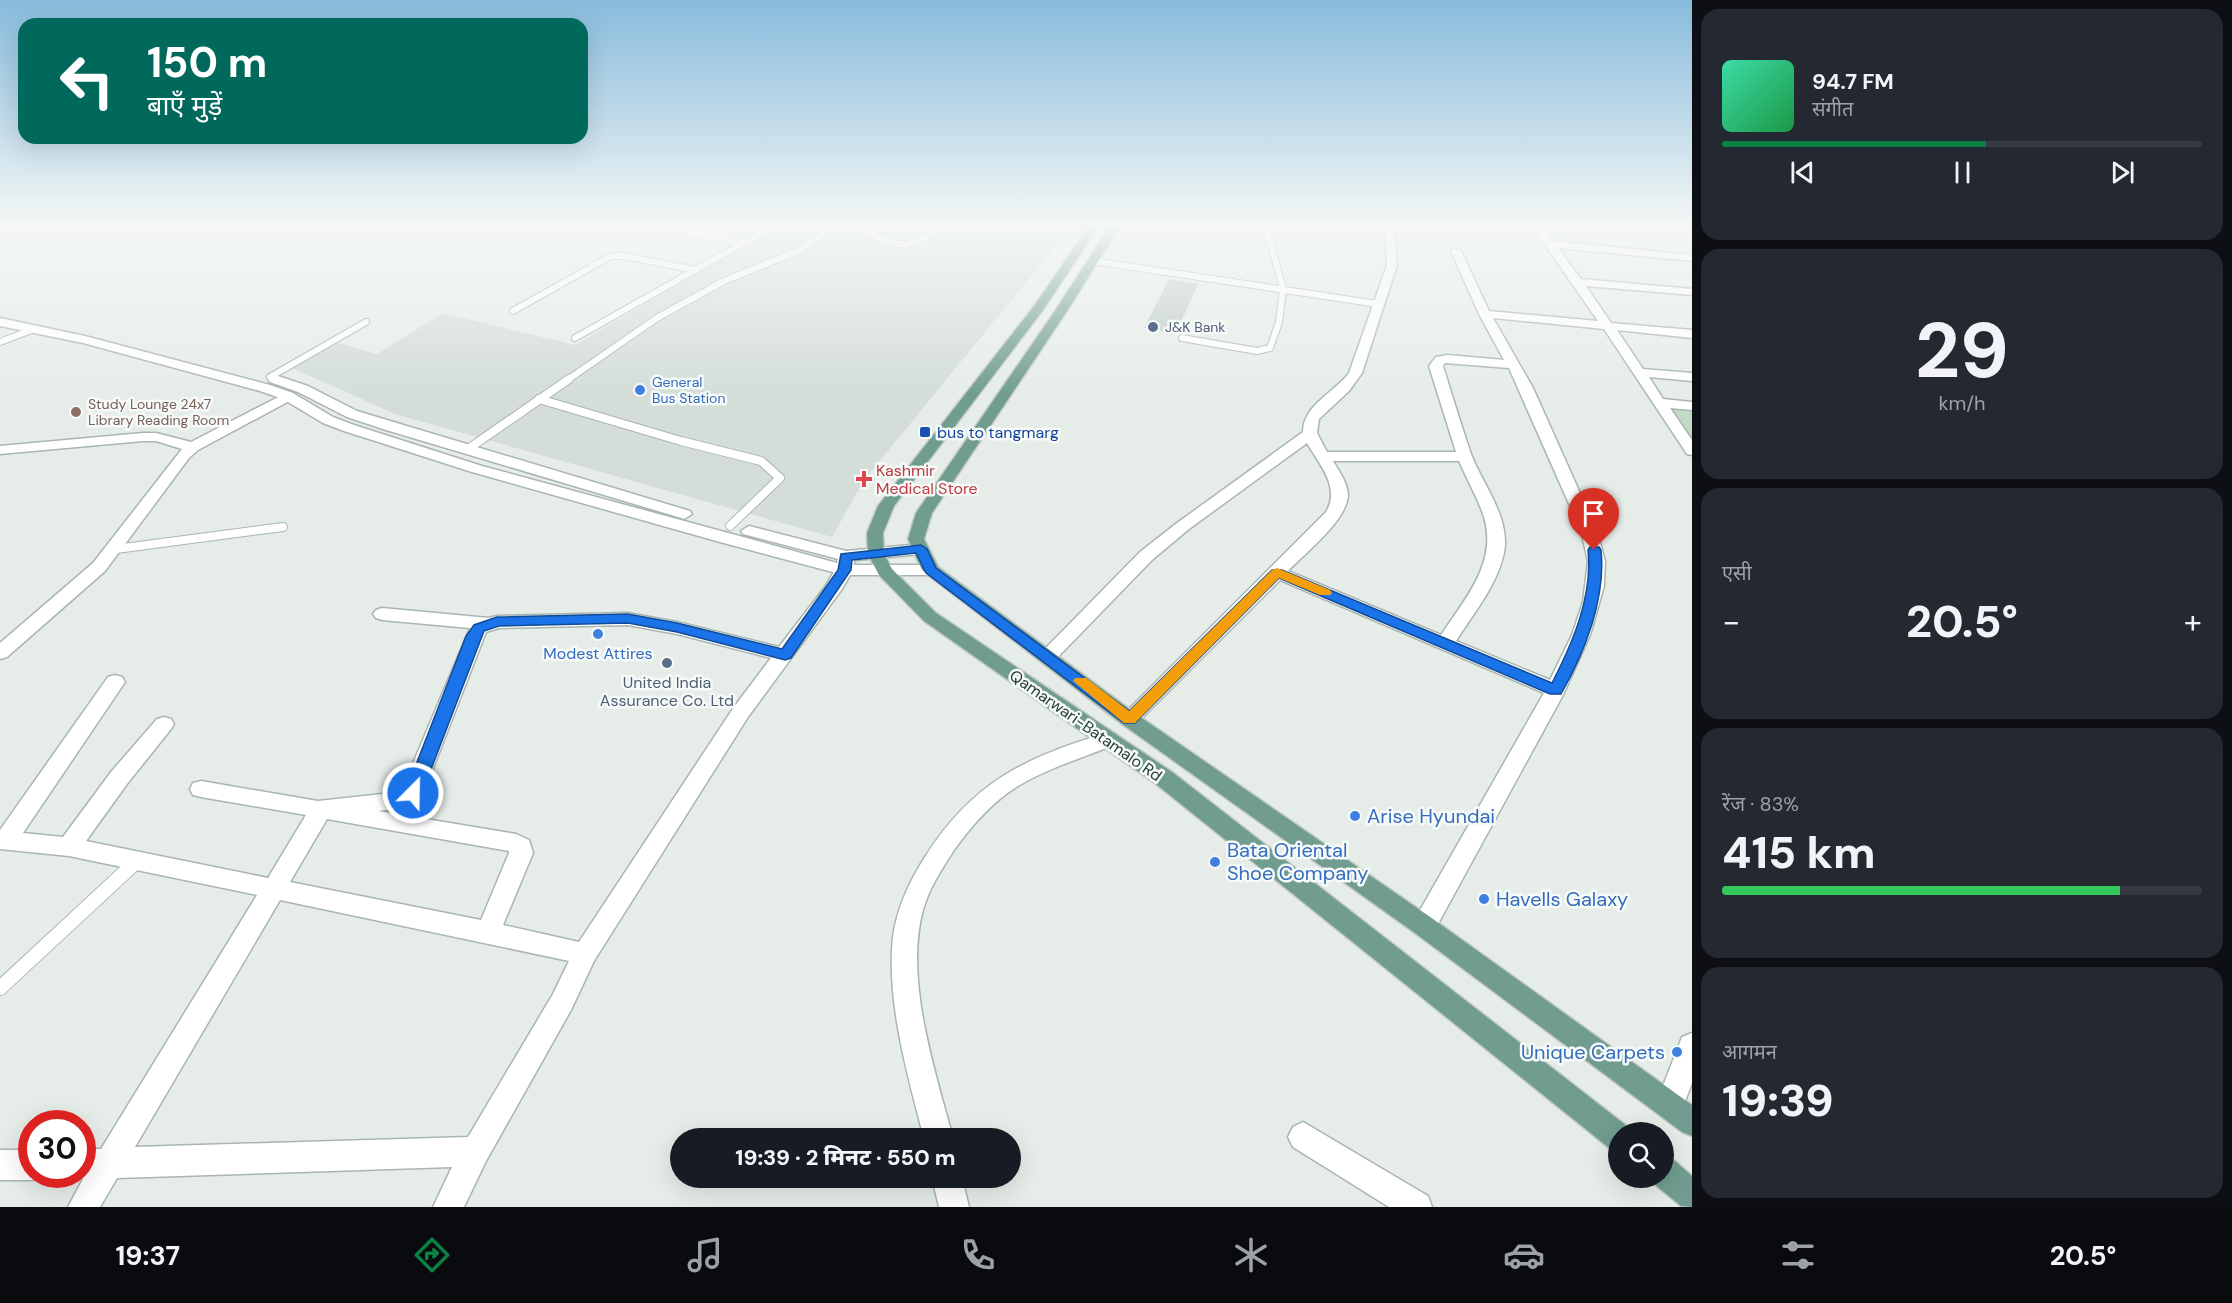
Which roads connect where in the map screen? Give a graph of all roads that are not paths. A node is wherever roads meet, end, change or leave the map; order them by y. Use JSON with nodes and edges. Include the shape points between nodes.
{"nodes":[{"id":1,"x":564,"y":282,"type":"edge"},
{"id":2,"x":674,"y":282,"type":"edge"},
{"id":3,"x":722,"y":282,"type":"edge"},
{"id":4,"x":1056,"y":282,"type":"edge"},
{"id":5,"x":1079,"y":282,"type":"edge"},
{"id":6,"x":1238,"y":282,"type":"edge"},
{"id":7,"x":1281,"y":282,"type":"edge"},
{"id":8,"x":1386,"y":282,"type":"edge"},
{"id":9,"x":1470,"y":282,"type":"edge"},
{"id":10,"x":1578,"y":282,"type":"edge"},
{"id":11,"x":1582,"y":282,"type":"edge"},
{"id":12,"x":1283,"y":289,"type":"junction"},
{"id":13,"x":1692,"y":292,"type":"edge"},
{"id":14,"x":1378,"y":304,"type":"junction"},
{"id":15,"x":513,"y":311,"type":"dead end"},
{"id":16,"x":0,"y":312,"type":"edge"},
{"id":17,"x":1485,"y":314,"type":"junction"},
{"id":18,"x":0,"y":322,"type":"edge"},
{"id":19,"x":366,"y":322,"type":"dead end"},
{"id":20,"x":1607,"y":326,"type":"junction"},
{"id":21,"x":34,"y":329,"type":"junction"},
{"id":22,"x":1692,"y":334,"type":"edge"},
{"id":23,"x":575,"y":338,"type":"dead end"},
{"id":24,"x":1182,"y":338,"type":"dead end"},
{"id":25,"x":0,"y":342,"type":"edge"},
{"id":26,"x":1514,"y":365,"type":"junction"},
{"id":27,"x":1637,"y":372,"type":"junction"},
{"id":28,"x":270,"y":377,"type":"junction"},
{"id":29,"x":1692,"y":377,"type":"edge"},
{"id":30,"x":288,"y":396,"type":"junction"},
{"id":31,"x":539,"y":399,"type":"junction"},
{"id":32,"x":1658,"y":402,"type":"junction"},
{"id":33,"x":1692,"y":406,"type":"edge"},
{"id":34,"x":1310,"y":434,"type":"junction"},
{"id":35,"x":193,"y":447,"type":"junction"},
{"id":36,"x":1691,"y":448,"type":"edge"},
{"id":37,"x":468,"y":449,"type":"junction"},
{"id":38,"x":0,"y":450,"type":"edge"},
{"id":39,"x":1323,"y":456,"type":"junction"},
{"id":40,"x":1465,"y":457,"type":"junction"},
{"id":41,"x":730,"y":526,"type":"junction"},
{"id":42,"x":283,"y":527,"type":"dead end"},
{"id":43,"x":116,"y":549,"type":"junction"},
{"id":44,"x":921,"y":549,"type":"junction"},
{"id":45,"x":876,"y":554,"type":"junction"},
{"id":46,"x":845,"y":563,"type":"junction"},
{"id":47,"x":931,"y":570,"type":"junction"},
{"id":48,"x":885,"y":571,"type":"junction"},
{"id":49,"x":1277,"y":572,"type":"junction"},
{"id":50,"x":382,"y":614,"type":"dead end"},
{"id":51,"x":488,"y":624,"type":"junction"},
{"id":52,"x":1445,"y":643,"type":"junction"},
{"id":53,"x":0,"y":653,"type":"edge"},
{"id":54,"x":785,"y":655,"type":"junction"},
{"id":55,"x":1050,"y":658,"type":"junction"},
{"id":56,"x":115,"y":682,"type":"dead end"},
{"id":57,"x":1555,"y":690,"type":"junction"},
{"id":58,"x":1129,"y":719,"type":"junction"},
{"id":59,"x":164,"y":724,"type":"dead end"},
{"id":60,"x":1107,"y":740,"type":"junction"},
{"id":61,"x":201,"y":789,"type":"dead end"},
{"id":62,"x":322,"y":808,"type":"junction"},
{"id":63,"x":3,"y":841,"type":"edge"},
{"id":64,"x":69,"y":847,"type":"junction"},
{"id":65,"x":137,"y":861,"type":"junction"},
{"id":66,"x":272,"y":890,"type":"junction"},
{"id":67,"x":1424,"y":926,"type":"junction"},
{"id":68,"x":488,"y":932,"type":"junction"},
{"id":69,"x":585,"y":954,"type":"junction"},
{"id":70,"x":0,"y":988,"type":"edge"},
{"id":71,"x":1692,"y":1046,"type":"edge"},
{"id":72,"x":1670,"y":1104,"type":"junction"},
{"id":73,"x":1692,"y":1122,"type":"edge"},
{"id":74,"x":935,"y":1128,"type":"edge"},
{"id":75,"x":1608,"y":1129,"type":"edge"},
{"id":76,"x":1303,"y":1137,"type":"dead end"},
{"id":77,"x":476,"y":1151,"type":"junction"},
{"id":78,"x":96,"y":1163,"type":"edge"},
{"id":79,"x":0,"y":1165,"type":"edge"},
{"id":80,"x":18,"y":1165,"type":"edge"},
{"id":81,"x":1674,"y":1180,"type":"edge"},
{"id":82,"x":89,"y":1188,"type":"edge"},
{"id":83,"x":949,"y":1188,"type":"edge"},
{"id":84,"x":1692,"y":1195,"type":"edge"},
{"id":85,"x":83,"y":1207,"type":"edge"},
{"id":86,"x":448,"y":1207,"type":"edge"},
{"id":87,"x":954,"y":1207,"type":"edge"},
{"id":88,"x":1417,"y":1207,"type":"edge"}],
"edges":[{"from":1,"to":15,"type":"lane"},
{"from":2,"to":23,"type":"lane"},
{"from":3,"to":31,"type":"lane","via":[[657,318]]},
{"from":4,"to":45,"type":"main road","via":[[886,506],[875,533]]},
{"from":5,"to":44,"type":"main road","name":"Qamarwari-Batamalo Rd","via":[[924,513],[916,539]]},
{"from":6,"to":12,"type":"lane"},
{"from":7,"to":12,"type":"lane"},
{"from":8,"to":14,"type":"street"},
{"from":9,"to":17,"type":"street"},
{"from":10,"to":20,"type":"street"},
{"from":11,"to":13,"type":"street"},
{"from":12,"to":14,"type":"lane"},
{"from":12,"to":24,"type":"lane","via":[[1279,322],[1267,350]]},
{"from":14,"to":34,"type":"street","via":[[1355,373],[1346,387],[1315,414]]},
{"from":16,"to":28,"type":"street"},
{"from":17,"to":20,"type":"street"},
{"from":17,"to":26,"type":"street"},
{"from":18,"to":21,"type":"street"},
{"from":19,"to":28,"type":"lane"},
{"from":20,"to":22,"type":"street"},
{"from":20,"to":27,"type":"street"},
{"from":21,"to":25,"type":"lane"},
{"from":21,"to":30,"type":"street","via":[[228,377]]},
{"from":26,"to":40,"type":"street","via":[[1448,358],[1437,363]]},
{"from":26,"to":57,"type":"street","via":[[1589,531],[1597,572],[1575,652]]},
{"from":27,"to":29,"type":"street"},
{"from":27,"to":32,"type":"street"},
{"from":28,"to":37,"type":"street","via":[[352,414]]},
{"from":30,"to":35,"type":"street"},
{"from":30,"to":46,"type":"street","via":[[328,420],[456,462]]},
{"from":31,"to":37,"type":"lane"},
{"from":31,"to":41,"type":"lane","via":[[761,461],[780,478]]},
{"from":32,"to":33,"type":"street"},
{"from":32,"to":36,"type":"street"},
{"from":34,"to":39,"type":"street"},
{"from":34,"to":55,"type":"street","via":[[1146,556]]},
{"from":35,"to":38,"type":"street","via":[[143,437]]},
{"from":35,"to":43,"type":"street"},
{"from":37,"to":41,"type":"street"},
{"from":39,"to":40,"type":"street"},
{"from":39,"to":49,"type":"street","via":[[1341,493],[1338,505]]},
{"from":40,"to":52,"type":"street","via":[[1491,516],[1496,554],[1489,573]]},
{"from":41,"to":46,"type":"street"},
{"from":42,"to":43,"type":"lane"},
{"from":43,"to":53,"type":"street","via":[[81,585]]},
{"from":44,"to":45,"type":"street"},
{"from":44,"to":47,"type":"main road","name":"Qamarwari-Batamalo Rd"},
{"from":45,"to":46,"type":"street"},
{"from":45,"to":48,"type":"main road","name":"Qamarwari-Batamalo Rd"},
{"from":46,"to":48,"type":"street"},
{"from":46,"to":54,"type":"street"},
{"from":47,"to":48,"type":"street"},
{"from":47,"to":55,"type":"main road","name":"Qamarwari-Batamalo Rd"},
{"from":48,"to":60,"type":"main road","name":"Qamarwari-Batamalo Rd","via":[[930,617]]},
{"from":49,"to":52,"type":"street"},
{"from":49,"to":58,"type":"street"},
{"from":50,"to":51,"type":"street"},
{"from":51,"to":54,"type":"street","via":[[628,619]]},
{"from":51,"to":62,"type":"street","via":[[474,636],[413,793],[407,799]]},
{"from":52,"to":57,"type":"street"},
{"from":54,"to":69,"type":"street","via":[[729,730]]},
{"from":55,"to":58,"type":"main road","name":"Qamarwari-Batamalo Rd"},
{"from":56,"to":63,"type":"street"},
{"from":57,"to":67,"type":"street"},
{"from":58,"to":67,"type":"main road","name":"Qamarwari-Batamalo Rd"},
{"from":59,"to":64,"type":"street"},
{"from":60,"to":74,"type":"street","via":[[1038,766],[998,788],[958,826],[932,863],[910,914],[904,961],[917,1055]]},
{"from":60,"to":75,"type":"main road","name":"Qamarwari-Batamalo Rd","via":[[1164,778]]},
{"from":61,"to":62,"type":"street"},
{"from":62,"to":66,"type":"street"},
{"from":62,"to":68,"type":"street","via":[[521,846]]},
{"from":63,"to":64,"type":"street"},
{"from":64,"to":65,"type":"street"},
{"from":65,"to":66,"type":"street"},
{"from":65,"to":70,"type":"lane"},
{"from":66,"to":68,"type":"street"},
{"from":66,"to":78,"type":"street"},
{"from":67,"to":72,"type":"main road","name":"Qamarwari-Batamalo Rd"},
{"from":68,"to":69,"type":"street"},
{"from":69,"to":77,"type":"street","via":[[562,1002]]},
{"from":71,"to":72,"type":"street"},
{"from":72,"to":73,"type":"main road","name":"Qamarwari-Batamalo Rd"},
{"from":76,"to":88,"type":"street"},
{"from":77,"to":78,"type":"street"},
{"from":77,"to":86,"type":"street"},
{"from":79,"to":80,"type":"street"},
{"from":81,"to":84,"type":"main road"},
{"from":82,"to":85,"type":"street"},
{"from":83,"to":87,"type":"street"}]}
